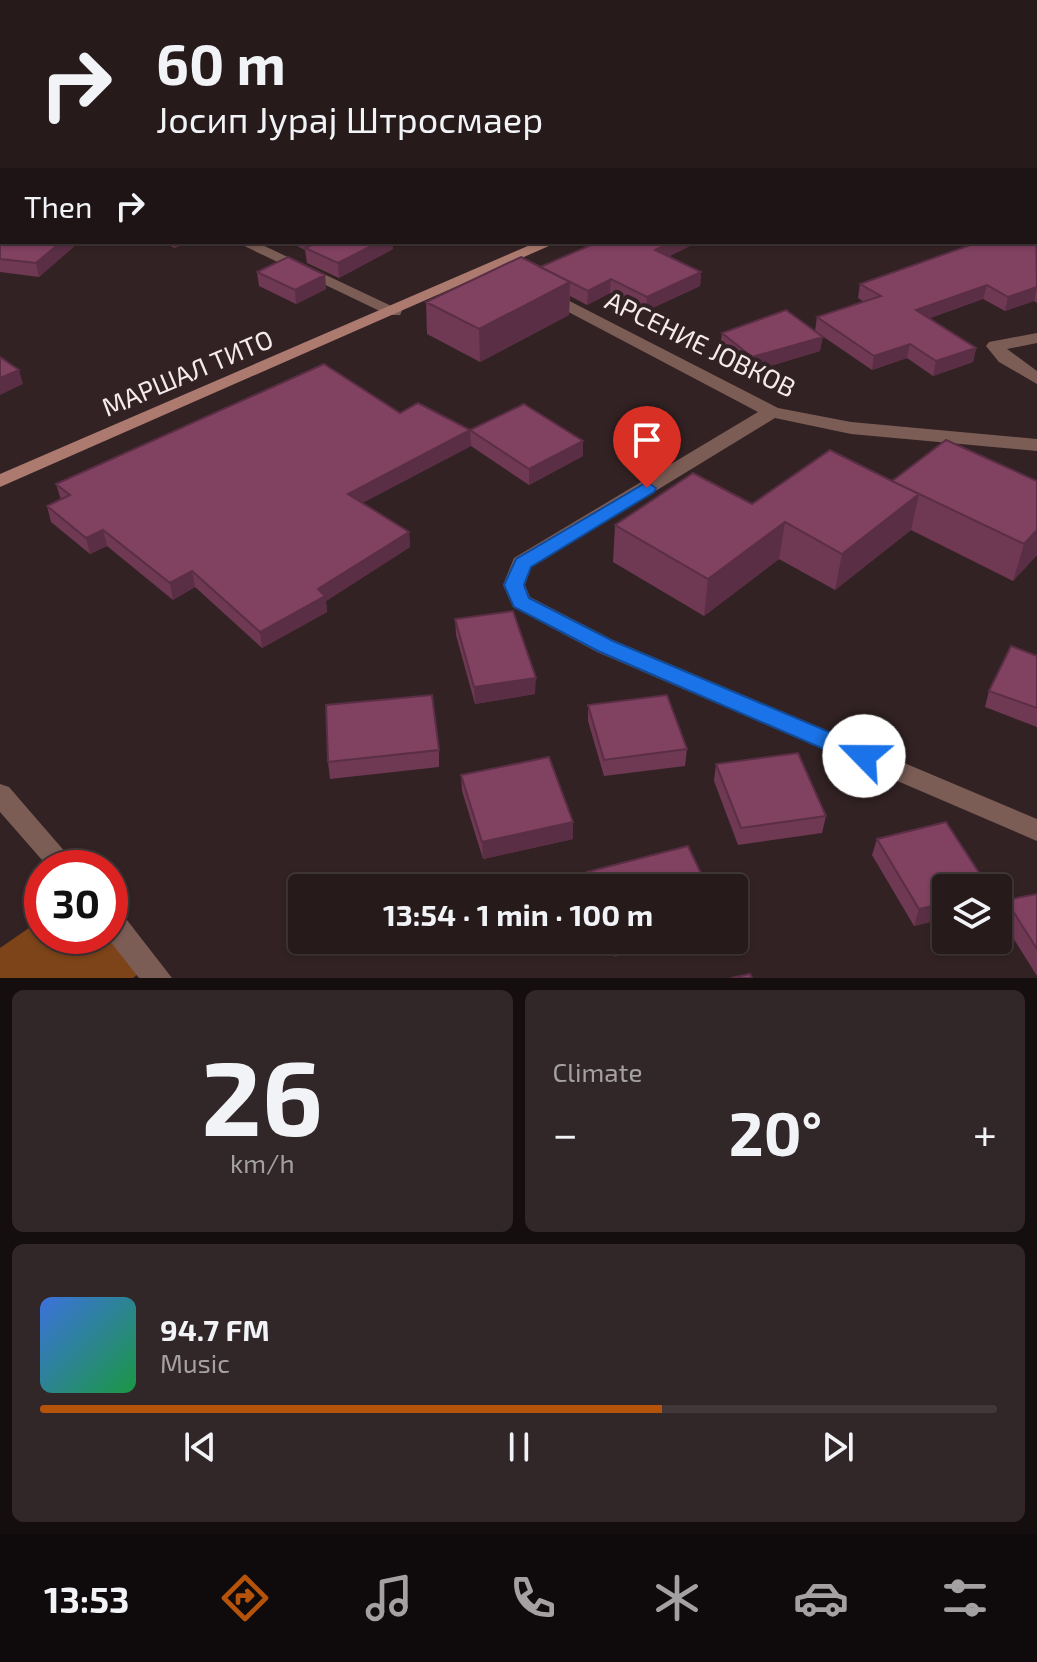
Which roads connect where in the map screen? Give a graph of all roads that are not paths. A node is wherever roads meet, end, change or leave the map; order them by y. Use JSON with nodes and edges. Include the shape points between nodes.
{"nodes":[{"id":1,"x":248,"y":244,"type":"edge"},
{"id":2,"x":546,"y":244,"type":"edge"},
{"id":3,"x":496,"y":266,"type":"junction"},
{"id":4,"x":394,"y":311,"type":"junction"},
{"id":5,"x":1037,"y":338,"type":"edge"},
{"id":6,"x":1037,"y":379,"type":"edge"},
{"id":7,"x":772,"y":412,"type":"junction"},
{"id":8,"x":1037,"y":445,"type":"edge"},
{"id":9,"x":0,"y":481,"type":"edge"},
{"id":10,"x":0,"y":794,"type":"edge"},
{"id":11,"x":1037,"y":830,"type":"edge"},
{"id":12,"x":49,"y":850,"type":"edge"},
{"id":13,"x":128,"y":942,"type":"edge"},
{"id":14,"x":157,"y":978,"type":"edge"}],
"edges":[{"from":1,"to":4,"type":"street"},
{"from":2,"to":3,"type":"street","name":"МАРШАЛ ТИТО"},
{"from":3,"to":4,"type":"street","name":"МАРШАЛ ТИТО"},
{"from":3,"to":7,"type":"street","name":"АРСЕНИЕ ЈОВКОВ"},
{"from":4,"to":9,"type":"street","name":"МАРШАЛ ТИТО"},
{"from":5,"to":6,"type":"street","via":[[995,346]]},
{"from":7,"to":8,"type":"street","name":"АРСЕНИЕ ЈОВКОВ","via":[[851,428]]},
{"from":7,"to":11,"type":"street","via":[[522,563],[514,585],[521,602],[605,646]]},
{"from":10,"to":12,"type":"street"},
{"from":13,"to":14,"type":"street"}]}
